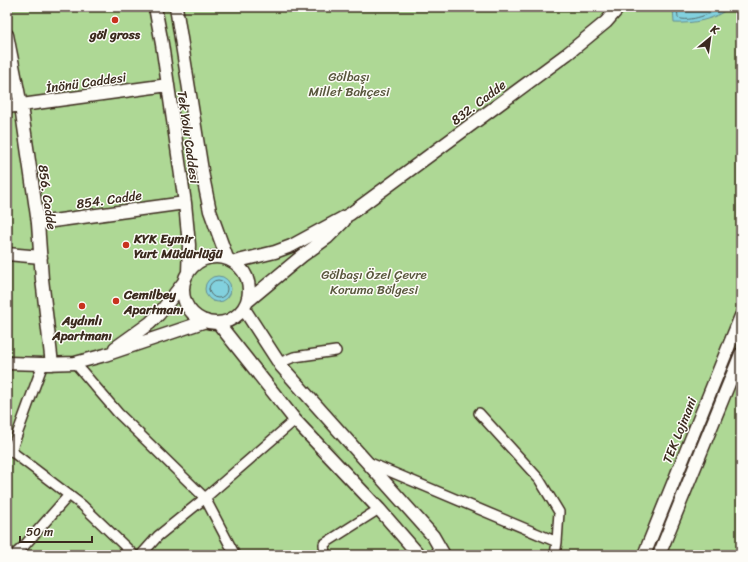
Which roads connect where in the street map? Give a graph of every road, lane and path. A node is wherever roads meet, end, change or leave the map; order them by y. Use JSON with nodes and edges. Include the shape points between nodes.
{"nodes":[{"id":1,"x":155,"y":7,"type":"edge"},
{"id":2,"x":176,"y":7,"type":"edge"},
{"id":3,"x":619,"y":7,"type":"edge"},
{"id":4,"x":7,"y":35,"type":"edge"},
{"id":5,"x":168,"y":85,"type":"junction"},
{"id":6,"x":20,"y":106,"type":"junction"},
{"id":7,"x":7,"y":107,"type":"edge"},
{"id":8,"x":185,"y":203,"type":"junction"},
{"id":9,"x":350,"y":214,"type":"junction"},
{"id":10,"x":38,"y":223,"type":"junction"},
{"id":11,"x":7,"y":254,"type":"edge"},
{"id":12,"x":41,"y":257,"type":"junction"},
{"id":13,"x":230,"y":260,"type":"junction"},
{"id":14,"x":186,"y":277,"type":"junction"},
{"id":15,"x":246,"y":305,"type":"junction"},
{"id":16,"x":741,"y":316,"type":"edge"},
{"id":17,"x":206,"y":321,"type":"junction"},
{"id":18,"x":218,"y":323,"type":"junction"},
{"id":19,"x":336,"y":351,"type":"dead end"},
{"id":20,"x":741,"y":354,"type":"edge"},
{"id":21,"x":105,"y":355,"type":"junction"},
{"id":22,"x":7,"y":363,"type":"edge"},
{"id":23,"x":74,"y":363,"type":"junction"},
{"id":24,"x":279,"y":363,"type":"junction"},
{"id":25,"x":48,"y":364,"type":"junction"},
{"id":26,"x":479,"y":413,"type":"dead end"},
{"id":27,"x":295,"y":420,"type":"junction"},
{"id":28,"x":9,"y":451,"type":"edge"},
{"id":29,"x":369,"y":463,"type":"junction"},
{"id":30,"x":69,"y":495,"type":"junction"},
{"id":31,"x":205,"y":498,"type":"junction"},
{"id":32,"x":379,"y":509,"type":"junction"},
{"id":33,"x":557,"y":542,"type":"junction"},
{"id":34,"x":7,"y":552,"type":"edge"},
{"id":35,"x":10,"y":555,"type":"edge"},
{"id":36,"x":14,"y":555,"type":"edge"},
{"id":37,"x":134,"y":555,"type":"edge"},
{"id":38,"x":141,"y":555,"type":"edge"},
{"id":39,"x":235,"y":555,"type":"edge"},
{"id":40,"x":325,"y":555,"type":"edge"},
{"id":41,"x":419,"y":555,"type":"edge"},
{"id":42,"x":444,"y":555,"type":"edge"},
{"id":43,"x":555,"y":555,"type":"edge"},
{"id":44,"x":644,"y":555,"type":"edge"},
{"id":45,"x":659,"y":555,"type":"edge"}],
"edges":[{"from":1,"to":5,"type":"street","name":"Tek Yolu Caddesi"},
{"from":2,"to":13,"type":"street","name":"Tek Yolu Caddesi","via":[[207,198],[210,212]]},
{"from":3,"to":9,"type":"street","name":"832. Cadde","via":[[606,22],[567,54]]},
{"from":4,"to":6,"type":"street","name":"856. Cadde"},
{"from":5,"to":6,"type":"street","name":"İnönü Caddesi"},
{"from":5,"to":8,"type":"street","name":"Tek Yolu Caddesi"},
{"from":6,"to":7,"type":"street","name":"İnönü Caddesi"},
{"from":6,"to":10,"type":"street","name":"856. Cadde"},
{"from":8,"to":10,"type":"street","name":"854. Cadde"},
{"from":8,"to":14,"type":"street","name":"Tek Yolu Caddesi","via":[[189,245]]},
{"from":9,"to":13,"type":"street","name":"832. Cadde","via":[[292,246],[275,252]]},
{"from":9,"to":15,"type":"street","name":"832. Cadde","via":[[327,238],[302,256]]},
{"from":10,"to":12,"type":"street","name":"856. Cadde"},
{"from":11,"to":12,"type":"street"},
{"from":12,"to":25,"type":"street","name":"856. Cadde"},
{"from":13,"to":14,"type":"street","via":[[218,257],[201,261]]},
{"from":13,"to":15,"type":"street","via":[[241,267],[249,283],[250,292]]},
{"from":14,"to":17,"type":"street","via":[[183,291],[185,301],[197,317]]},
{"from":14,"to":21,"type":"street","via":[[165,308],[150,323]]},
{"from":15,"to":18,"type":"street","via":[[237,316]]},
{"from":15,"to":24,"type":"street"},
{"from":16,"to":44,"type":"street","name":"TEK Lojmani"},
{"from":17,"to":18,"type":"street"},
{"from":17,"to":21,"type":"street"},
{"from":18,"to":27,"type":"street"},
{"from":19,"to":24,"type":"street","via":[[294,357]]},
{"from":20,"to":45,"type":"street"},
{"from":21,"to":23,"type":"street"},
{"from":22,"to":25,"type":"street"},
{"from":23,"to":25,"type":"street"},
{"from":23,"to":31,"type":"street","via":[[118,413]]},
{"from":24,"to":29,"type":"street"},
{"from":25,"to":28,"type":"street"},
{"from":26,"to":33,"type":"street","via":[[539,479],[547,492],[559,512]]},
{"from":27,"to":31,"type":"street"},
{"from":27,"to":32,"type":"street"},
{"from":28,"to":30,"type":"street"},
{"from":29,"to":33,"type":"street"},
{"from":29,"to":42,"type":"street","via":[[433,536]]},
{"from":30,"to":36,"type":"street"},
{"from":30,"to":37,"type":"street"},
{"from":31,"to":38,"type":"street","via":[[158,536]]},
{"from":31,"to":39,"type":"street"},
{"from":32,"to":40,"type":"street","via":[[324,544]]},
{"from":32,"to":41,"type":"street"},
{"from":33,"to":43,"type":"street"},
{"from":34,"to":35,"type":"street"}]}
